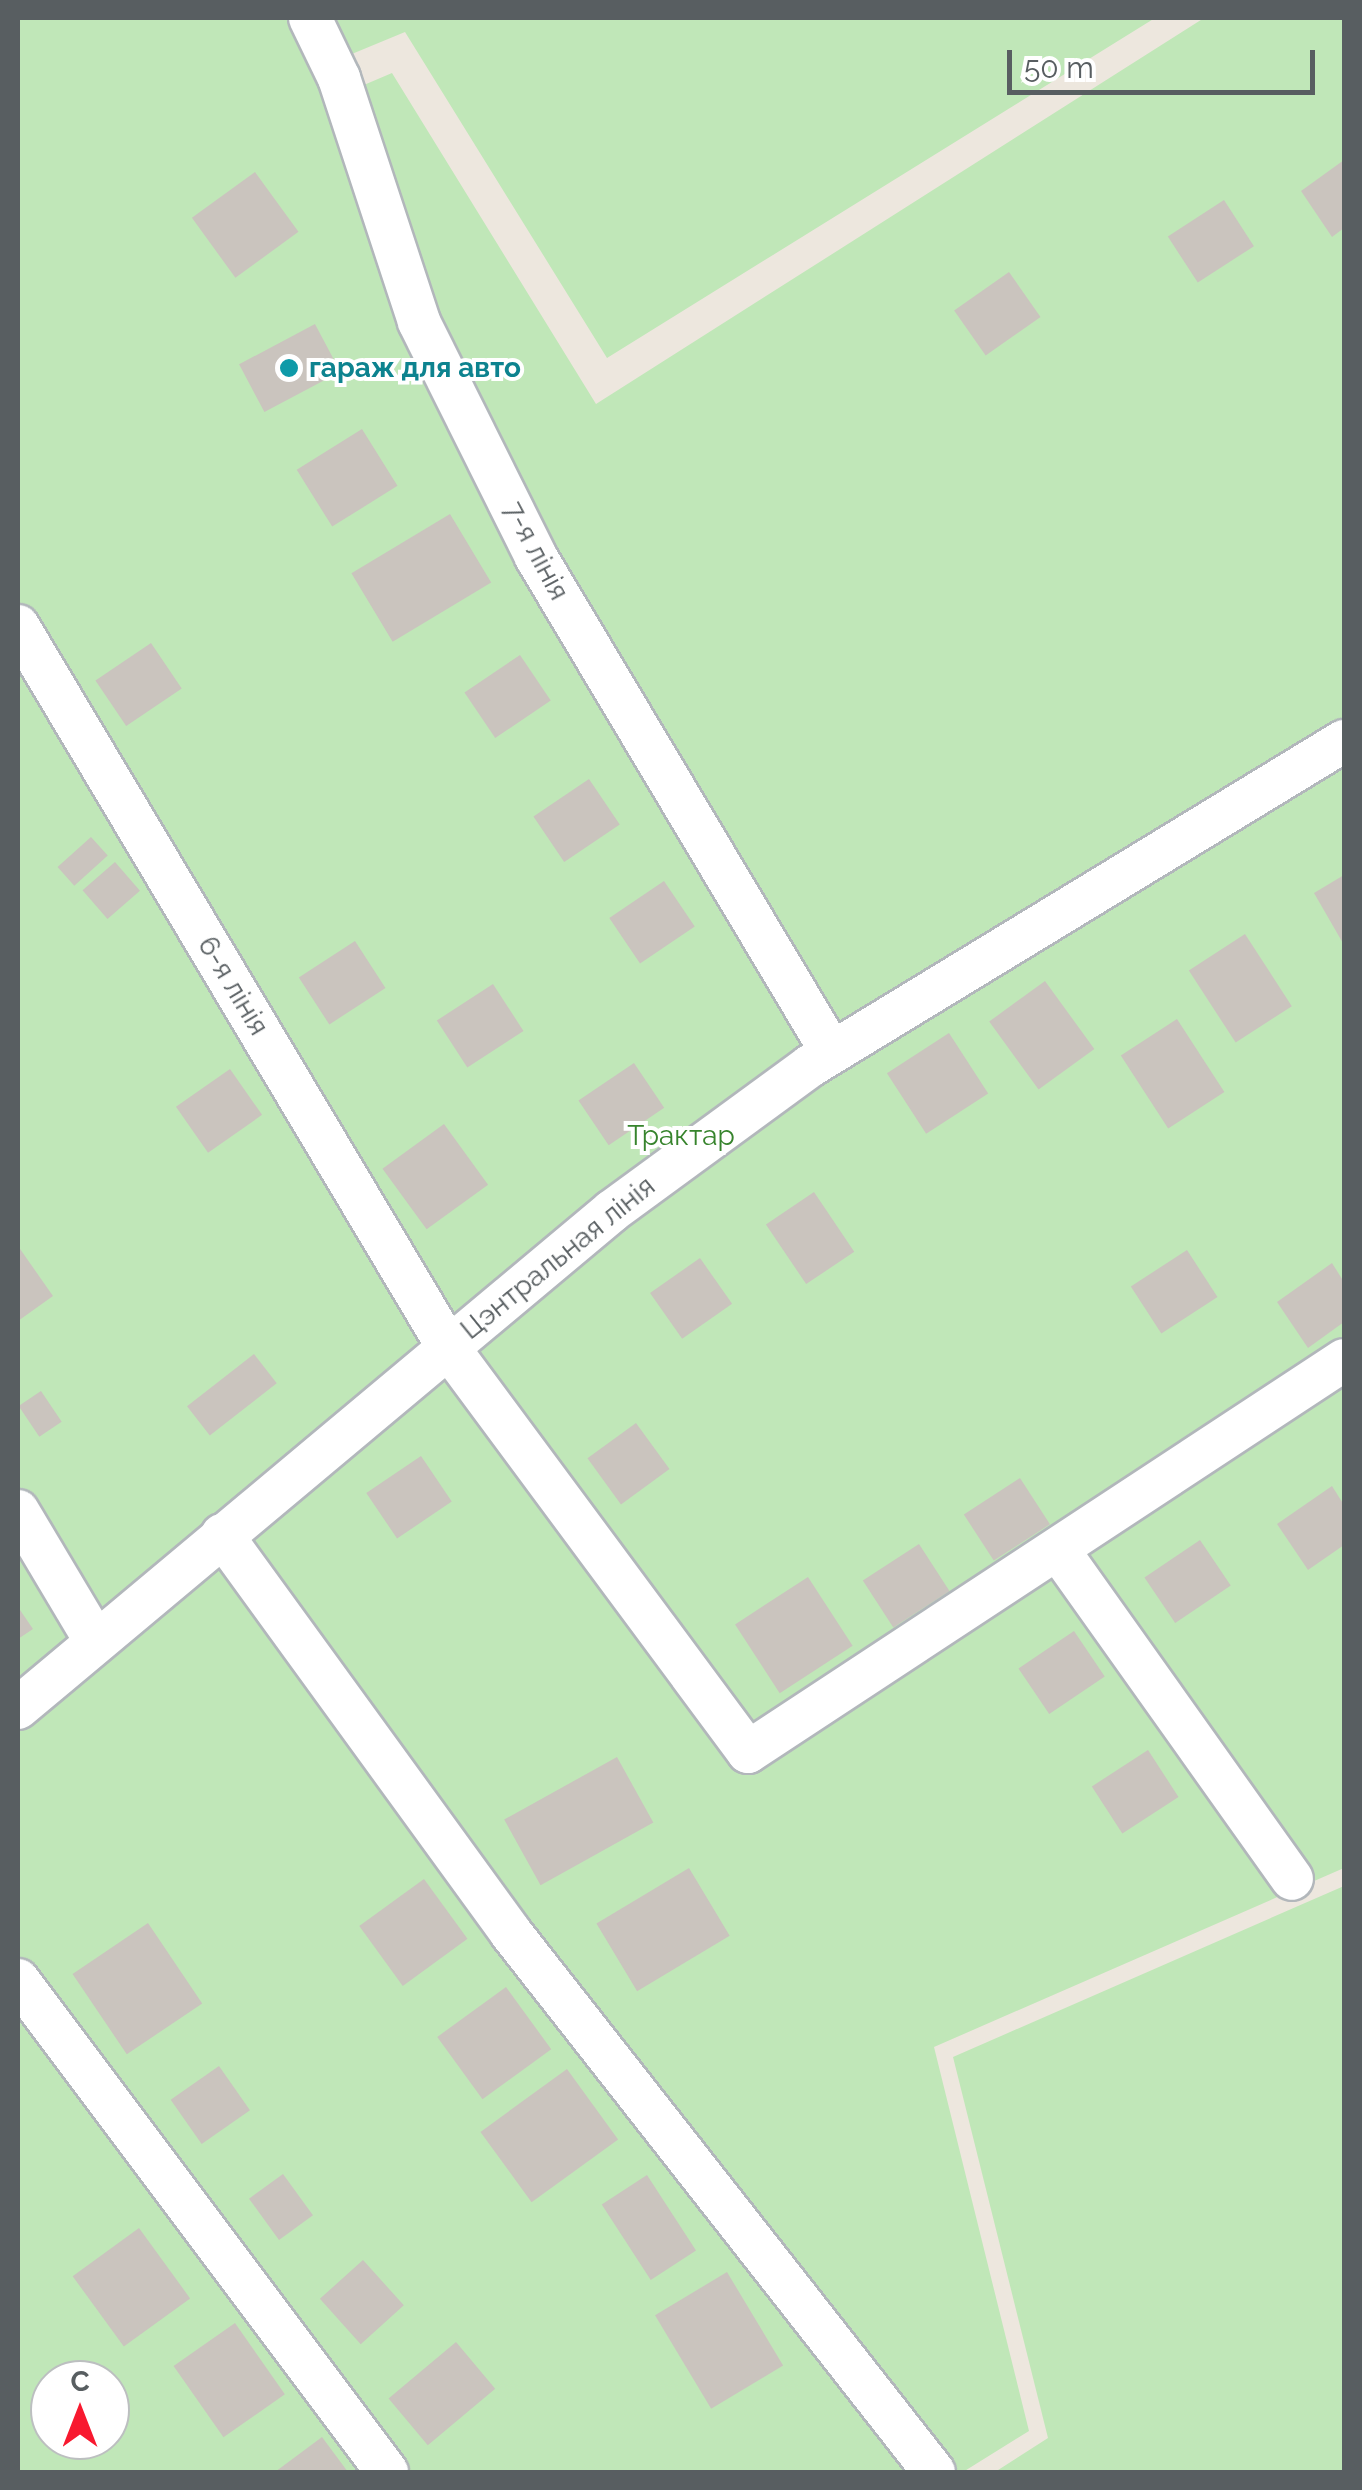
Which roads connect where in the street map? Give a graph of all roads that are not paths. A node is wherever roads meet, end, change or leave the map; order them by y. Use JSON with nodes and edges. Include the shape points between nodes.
{"nodes":[{"id":1,"x":310,"y":18,"type":"edge"},
{"id":2,"x":18,"y":626,"type":"edge"},
{"id":3,"x":1344,"y":742,"type":"edge"},
{"id":4,"x":831,"y":1051,"type":"junction"},
{"id":5,"x":448,"y":1347,"type":"junction"},
{"id":6,"x":1344,"y":1360,"type":"edge"},
{"id":7,"x":18,"y":1511,"type":"edge"},
{"id":8,"x":222,"y":1535,"type":"junction"},
{"id":9,"x":1059,"y":1550,"type":"junction"},
{"id":10,"x":96,"y":1640,"type":"junction"},
{"id":11,"x":18,"y":1708,"type":"edge"},
{"id":12,"x":1292,"y":1879,"type":"dead end"},
{"id":13,"x":18,"y":1980,"type":"edge"},
{"id":14,"x":387,"y":2472,"type":"edge"},
{"id":15,"x":934,"y":2472,"type":"edge"}],
"edges":[{"from":1,"to":4,"type":"street","name":"7-я лінія","via":[[339,78],[419,322],[536,558]]},
{"from":2,"to":5,"type":"street","name":"6-я лінія"},
{"from":3,"to":4,"type":"street","name":"Цэнтральная лінія"},
{"from":4,"to":5,"type":"street","name":"Цэнтральная лінія","via":[[612,1211]]},
{"from":5,"to":8,"type":"street","name":"Цэнтральная лінія"},
{"from":5,"to":9,"type":"street","name":"6-я лінія","via":[[748,1752]]},
{"from":6,"to":9,"type":"street"},
{"from":7,"to":10,"type":"street"},
{"from":8,"to":10,"type":"street","name":"Цэнтральная лінія"},
{"from":8,"to":15,"type":"street","via":[[511,1933]]},
{"from":9,"to":12,"type":"street"},
{"from":10,"to":11,"type":"street","name":"Цэнтральная лінія"},
{"from":13,"to":14,"type":"street"}]}
